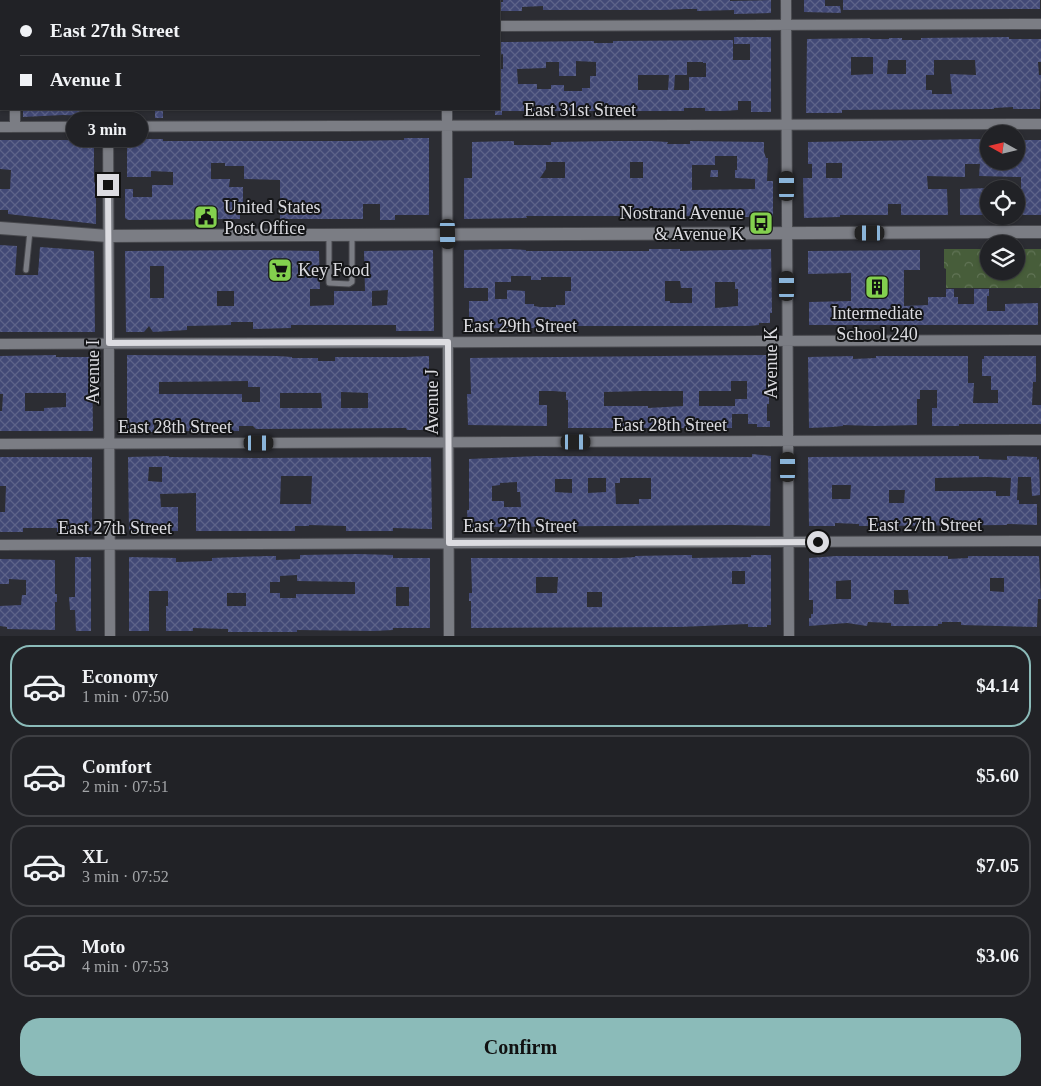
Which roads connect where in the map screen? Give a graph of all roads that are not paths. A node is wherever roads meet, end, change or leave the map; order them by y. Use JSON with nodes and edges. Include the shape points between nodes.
{"nodes":[{"id":1,"x":786,"y":0,"type":"edge"},
{"id":2,"x":1041,"y":24,"type":"edge"},
{"id":3,"x":786,"y":25,"type":"junction"},
{"id":4,"x":500,"y":26,"type":"edge"},
{"id":5,"x":15,"y":110,"type":"edge"},
{"id":6,"x":108,"y":110,"type":"edge"},
{"id":7,"x":447,"y":110,"type":"edge"},
{"id":8,"x":1041,"y":124,"type":"edge"},
{"id":9,"x":787,"y":125,"type":"junction"},
{"id":10,"x":448,"y":126,"type":"junction"},
{"id":11,"x":15,"y":127,"type":"junction"},
{"id":12,"x":108,"y":127,"type":"junction"},
{"id":13,"x":0,"y":128,"type":"edge"},
{"id":14,"x":0,"y":228,"type":"edge"},
{"id":15,"x":30,"y":231,"type":"junction"},
{"id":16,"x":1041,"y":232,"type":"edge"},
{"id":17,"x":787,"y":233,"type":"junction"},
{"id":18,"x":448,"y":234,"type":"junction"},
{"id":19,"x":329,"y":235,"type":"junction"},
{"id":20,"x":352,"y":235,"type":"junction"},
{"id":21,"x":108,"y":236,"type":"junction"},
{"id":22,"x":26,"y":270,"type":"dead end"},
{"id":23,"x":1041,"y":340,"type":"edge"},
{"id":24,"x":788,"y":341,"type":"junction"},
{"id":25,"x":448,"y":342,"type":"junction"},
{"id":26,"x":109,"y":343,"type":"junction"},
{"id":27,"x":0,"y":344,"type":"edge"},
{"id":28,"x":1041,"y":440,"type":"edge"},
{"id":29,"x":788,"y":441,"type":"junction"},
{"id":30,"x":449,"y":443,"type":"junction"},
{"id":31,"x":0,"y":444,"type":"edge"},
{"id":32,"x":109,"y":444,"type":"junction"},
{"id":33,"x":1041,"y":541,"type":"edge"},
{"id":34,"x":788,"y":542,"type":"junction"},
{"id":35,"x":449,"y":543,"type":"junction"},
{"id":36,"x":110,"y":544,"type":"junction"},
{"id":37,"x":0,"y":545,"type":"edge"},
{"id":38,"x":110,"y":636,"type":"edge"},
{"id":39,"x":449,"y":636,"type":"edge"},
{"id":40,"x":789,"y":636,"type":"edge"}],
"edges":[{"from":1,"to":3,"type":"street","name":"Avenue K"},
{"from":2,"to":3,"type":"street"},
{"from":3,"to":4,"type":"street"},
{"from":3,"to":9,"type":"street","name":"Avenue K"},
{"from":5,"to":11,"type":"street"},
{"from":6,"to":12,"type":"street","name":"Avenue I"},
{"from":7,"to":10,"type":"street","name":"Avenue J"},
{"from":8,"to":9,"type":"street","name":"East 31st Street"},
{"from":9,"to":10,"type":"street","name":"East 31st Street"},
{"from":9,"to":17,"type":"street","name":"Avenue K"},
{"from":10,"to":12,"type":"street","name":"East 31st Street"},
{"from":10,"to":18,"type":"street","name":"Avenue J"},
{"from":11,"to":12,"type":"street","name":"East 31st Street"},
{"from":11,"to":13,"type":"street","name":"East 31st Street"},
{"from":12,"to":21,"type":"street","name":"Avenue I"},
{"from":14,"to":15,"type":"main road"},
{"from":15,"to":21,"type":"main road"},
{"from":15,"to":22,"type":"lane"},
{"from":16,"to":17,"type":"main road"},
{"from":17,"to":18,"type":"main road"},
{"from":17,"to":24,"type":"street","name":"Avenue K"},
{"from":18,"to":20,"type":"main road"},
{"from":18,"to":25,"type":"street","name":"Avenue J"},
{"from":19,"to":20,"type":"main road"},
{"from":19,"to":20,"type":"lane","via":[[329,283],[349,284],[352,282]]},
{"from":19,"to":21,"type":"main road"},
{"from":21,"to":26,"type":"street","name":"Avenue I"},
{"from":23,"to":24,"type":"street","name":"East 29th Street"},
{"from":24,"to":25,"type":"street","name":"East 29th Street"},
{"from":24,"to":29,"type":"street","name":"Avenue K"},
{"from":25,"to":26,"type":"street","name":"East 29th Street"},
{"from":25,"to":30,"type":"street","name":"Avenue J"},
{"from":26,"to":27,"type":"street","name":"East 29th Street"},
{"from":26,"to":32,"type":"street","name":"Avenue I"},
{"from":28,"to":29,"type":"street","name":"East 28th Street"},
{"from":29,"to":30,"type":"street","name":"East 28th Street"},
{"from":29,"to":34,"type":"street","name":"Avenue K"},
{"from":30,"to":32,"type":"street","name":"East 28th Street"},
{"from":30,"to":35,"type":"street","name":"Avenue J"},
{"from":31,"to":32,"type":"street","name":"East 28th Street"},
{"from":32,"to":36,"type":"street","name":"Avenue I"},
{"from":33,"to":34,"type":"street","name":"East 27th Street"},
{"from":34,"to":35,"type":"street","name":"East 27th Street"},
{"from":34,"to":40,"type":"street","name":"Avenue K"},
{"from":35,"to":36,"type":"street","name":"East 27th Street"},
{"from":35,"to":39,"type":"street","name":"Avenue J"},
{"from":36,"to":37,"type":"street","name":"East 27th Street"},
{"from":36,"to":38,"type":"street","name":"Avenue I"}]}
